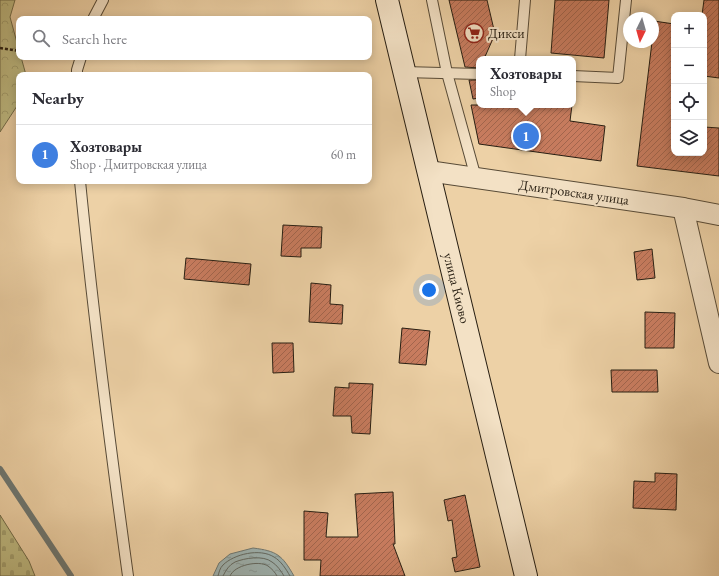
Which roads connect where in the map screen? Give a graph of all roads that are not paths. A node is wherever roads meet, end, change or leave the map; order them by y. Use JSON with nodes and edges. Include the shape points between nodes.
{"nodes":[{"id":1,"x":103,"y":0,"type":"edge"},
{"id":2,"x":387,"y":0,"type":"edge"},
{"id":3,"x":432,"y":0,"type":"edge"},
{"id":4,"x":525,"y":0,"type":"edge"},
{"id":5,"x":626,"y":0,"type":"edge"},
{"id":6,"x":95,"y":16,"type":"edge"},
{"id":7,"x":520,"y":56,"type":"edge"},
{"id":8,"x":80,"y":60,"type":"edge"},
{"id":9,"x":77,"y":72,"type":"edge"},
{"id":10,"x":404,"y":72,"type":"junction"},
{"id":11,"x":447,"y":73,"type":"junction"},
{"id":12,"x":476,"y":74,"type":"edge"},
{"id":13,"x":576,"y":76,"type":"edge"},
{"id":14,"x":428,"y":171,"type":"junction"},
{"id":15,"x":476,"y":178,"type":"junction"},
{"id":16,"x":80,"y":184,"type":"edge"},
{"id":17,"x":683,"y":208,"type":"junction"},
{"id":18,"x":719,"y":215,"type":"edge"},
{"id":19,"x":719,"y":363,"type":"edge"},
{"id":20,"x":128,"y":576,"type":"edge"},
{"id":21,"x":526,"y":576,"type":"edge"}],
"edges":[{"from":1,"to":6,"type":"lane"},
{"from":2,"to":10,"type":"main road","name":"улица Киово"},
{"from":3,"to":11,"type":"lane"},
{"from":4,"to":7,"type":"lane"},
{"from":5,"to":13,"type":"lane","via":[[618,78]]},
{"from":8,"to":9,"type":"lane"},
{"from":10,"to":11,"type":"lane"},
{"from":10,"to":14,"type":"main road","name":"улица Киово"},
{"from":11,"to":12,"type":"lane"},
{"from":11,"to":15,"type":"lane"},
{"from":14,"to":15,"type":"street","name":"Дмитровская улица"},
{"from":14,"to":21,"type":"main road","name":"улица Киово"},
{"from":15,"to":17,"type":"street","name":"Дмитровская улица"},
{"from":16,"to":20,"type":"lane"},
{"from":17,"to":18,"type":"street","name":"Дмитровская улица"},
{"from":17,"to":19,"type":"street"}]}
